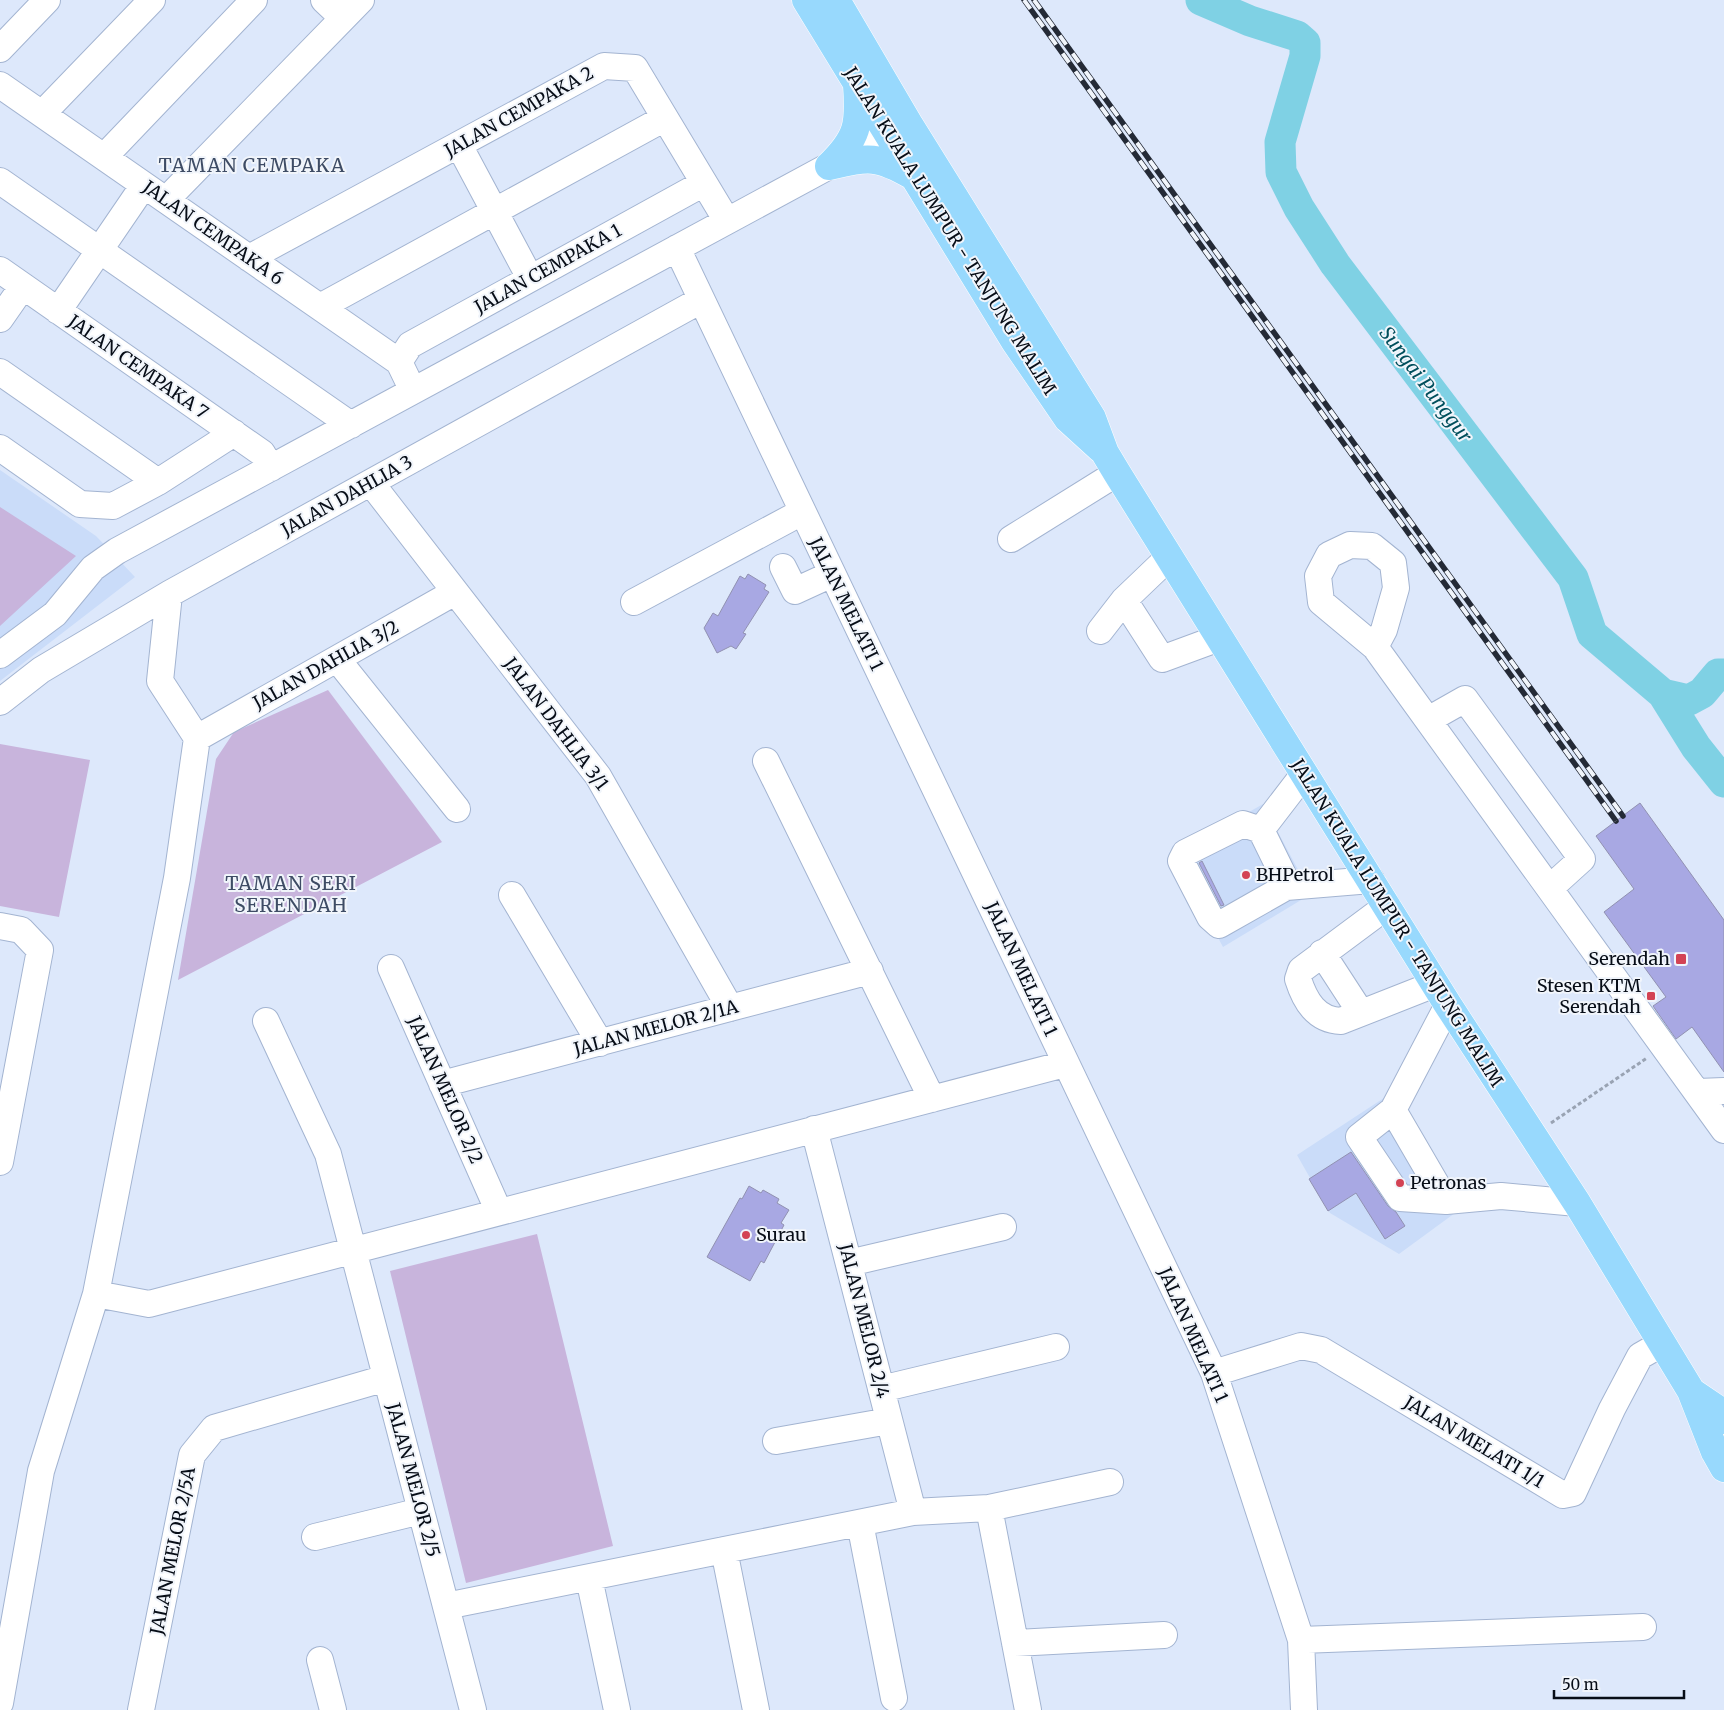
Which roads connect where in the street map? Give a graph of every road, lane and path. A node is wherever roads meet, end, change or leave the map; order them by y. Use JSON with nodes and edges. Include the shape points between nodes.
{"nodes":[{"id":1,"x":47,"y":0,"type":"edge"},
{"id":2,"x":152,"y":0,"type":"edge"},
{"id":3,"x":254,"y":0,"type":"edge"},
{"id":4,"x":324,"y":0,"type":"edge"},
{"id":5,"x":361,"y":0,"type":"edge"},
{"id":6,"x":806,"y":0,"type":"edge"},
{"id":7,"x":836,"y":0,"type":"edge"},
{"id":8,"x":343,"y":18,"type":"junction"},
{"id":9,"x":0,"y":49,"type":"edge"},
{"id":10,"x":856,"y":82,"type":"junction"},
{"id":11,"x":0,"y":85,"type":"edge"},
{"id":12,"x":42,"y":114,"type":"junction"},
{"id":13,"x":665,"y":118,"type":"junction"},
{"id":14,"x":899,"y":131,"type":"junction"},
{"id":15,"x":459,"y":145,"type":"junction"},
{"id":16,"x":104,"y":157,"type":"junction"},
{"id":17,"x":829,"y":166,"type":"junction"},
{"id":18,"x":913,"y":176,"type":"junction"},
{"id":19,"x":0,"y":182,"type":"edge"},
{"id":20,"x":704,"y":183,"type":"junction"},
{"id":21,"x":144,"y":186,"type":"junction"},
{"id":22,"x":166,"y":200,"type":"junction"},
{"id":23,"x":494,"y":211,"type":"junction"},
{"id":24,"x":727,"y":221,"type":"junction"},
{"id":25,"x":678,"y":248,"type":"junction"},
{"id":26,"x":100,"y":251,"type":"junction"},
{"id":27,"x":250,"y":258,"type":"junction"},
{"id":28,"x":0,"y":270,"type":"edge"},
{"id":29,"x":530,"y":278,"type":"junction"},
{"id":30,"x":23,"y":286,"type":"junction"},
{"id":31,"x":701,"y":300,"type":"junction"},
{"id":32,"x":320,"y":307,"type":"junction"},
{"id":33,"x":58,"y":311,"type":"junction"},
{"id":34,"x":0,"y":319,"type":"edge"},
{"id":35,"x":399,"y":362,"type":"junction"},
{"id":36,"x":0,"y":372,"type":"edge"},
{"id":37,"x":413,"y":391,"type":"junction"},
{"id":38,"x":351,"y":425,"type":"junction"},
{"id":39,"x":234,"y":433,"type":"junction"},
{"id":40,"x":0,"y":448,"type":"edge"},
{"id":41,"x":1111,"y":463,"type":"junction"},
{"id":42,"x":271,"y":468,"type":"junction"},
{"id":43,"x":158,"y":482,"type":"junction"},
{"id":44,"x":371,"y":483,"type":"junction"},
{"id":45,"x":802,"y":512,"type":"junction"},
{"id":46,"x":1011,"y":539,"type":"dead end"},
{"id":47,"x":1169,"y":557,"type":"junction"},
{"id":48,"x":783,"y":567,"type":"dead end"},
{"id":49,"x":832,"y":574,"type":"junction"},
{"id":50,"x":455,"y":592,"type":"junction"},
{"id":51,"x":169,"y":594,"type":"junction"},
{"id":52,"x":1124,"y":600,"type":"junction"},
{"id":53,"x":634,"y":602,"type":"dead end"},
{"id":54,"x":1100,"y":631,"type":"dead end"},
{"id":55,"x":1219,"y":638,"type":"junction"},
{"id":56,"x":1375,"y":647,"type":"dead end"},
{"id":57,"x":0,"y":654,"type":"edge"},
{"id":58,"x":337,"y":659,"type":"junction"},
{"id":59,"x":0,"y":702,"type":"edge"},
{"id":60,"x":1428,"y":720,"type":"junction"},
{"id":61,"x":196,"y":738,"type":"junction"},
{"id":62,"x":766,"y":761,"type":"dead end"},
{"id":63,"x":1304,"y":774,"type":"junction"},
{"id":64,"x":457,"y":809,"type":"dead end"},
{"id":65,"x":1261,"y":830,"type":"junction"},
{"id":66,"x":1371,"y":880,"type":"junction"},
{"id":67,"x":1286,"y":888,"type":"junction"},
{"id":68,"x":1550,"y":888,"type":"junction"},
{"id":69,"x":512,"y":895,"type":"dead end"},
{"id":70,"x":1387,"y":906,"type":"junction"},
{"id":71,"x":0,"y":926,"type":"edge"},
{"id":72,"x":1322,"y":953,"type":"junction"},
{"id":73,"x":391,"y":968,"type":"dead end"},
{"id":74,"x":870,"y":971,"type":"junction"},
{"id":75,"x":1442,"y":995,"type":"junction"},
{"id":76,"x":730,"y":1008,"type":"junction"},
{"id":77,"x":1361,"y":1013,"type":"junction"},
{"id":78,"x":266,"y":1021,"type":"dead end"},
{"id":79,"x":600,"y":1043,"type":"junction"},
{"id":80,"x":1665,"y":1047,"type":"junction"},
{"id":81,"x":1066,"y":1064,"type":"junction"},
{"id":82,"x":442,"y":1084,"type":"junction"},
{"id":83,"x":1698,"y":1092,"type":"junction"},
{"id":84,"x":1724,"y":1092,"type":"edge"},
{"id":85,"x":932,"y":1099,"type":"junction"},
{"id":86,"x":1393,"y":1110,"type":"junction"},
{"id":87,"x":814,"y":1130,"type":"junction"},
{"id":88,"x":1724,"y":1130,"type":"edge"},
{"id":89,"x":1531,"y":1136,"type":"junction"},
{"id":90,"x":0,"y":1162,"type":"edge"},
{"id":91,"x":1446,"y":1200,"type":"junction"},
{"id":92,"x":1577,"y":1203,"type":"junction"},
{"id":93,"x":499,"y":1212,"type":"junction"},
{"id":94,"x":1003,"y":1227,"type":"dead end"},
{"id":95,"x":354,"y":1251,"type":"junction"},
{"id":96,"x":849,"y":1263,"type":"junction"},
{"id":97,"x":96,"y":1294,"type":"junction"},
{"id":98,"x":1661,"y":1344,"type":"junction"},
{"id":99,"x":1056,"y":1346,"type":"dead end"},
{"id":100,"x":1214,"y":1373,"type":"junction"},
{"id":101,"x":386,"y":1378,"type":"junction"},
{"id":102,"x":881,"y":1389,"type":"junction"},
{"id":103,"x":1691,"y":1391,"type":"junction"},
{"id":104,"x":1724,"y":1420,"type":"edge"},
{"id":105,"x":890,"y":1421,"type":"junction"},
{"id":106,"x":776,"y":1441,"type":"dead end"},
{"id":107,"x":1724,"y":1468,"type":"edge"},
{"id":108,"x":1110,"y":1482,"type":"dead end"},
{"id":109,"x":990,"y":1508,"type":"junction"},
{"id":110,"x":421,"y":1511,"type":"junction"},
{"id":111,"x":913,"y":1512,"type":"junction"},
{"id":112,"x":860,"y":1523,"type":"junction"},
{"id":113,"x":315,"y":1537,"type":"dead end"},
{"id":114,"x":724,"y":1550,"type":"junction"},
{"id":115,"x":589,"y":1578,"type":"junction"},
{"id":116,"x":446,"y":1606,"type":"junction"},
{"id":117,"x":1643,"y":1627,"type":"dead end"},
{"id":118,"x":1164,"y":1635,"type":"dead end"},
{"id":119,"x":1302,"y":1640,"type":"junction"},
{"id":120,"x":1015,"y":1643,"type":"junction"},
{"id":121,"x":320,"y":1660,"type":"dead end"},
{"id":122,"x":894,"y":1698,"type":"dead end"},
{"id":123,"x":0,"y":1703,"type":"edge"},
{"id":124,"x":141,"y":1710,"type":"edge"},
{"id":125,"x":333,"y":1710,"type":"edge"},
{"id":126,"x":473,"y":1710,"type":"edge"},
{"id":127,"x":617,"y":1710,"type":"edge"},
{"id":128,"x":756,"y":1710,"type":"edge"},
{"id":129,"x":1028,"y":1710,"type":"edge"},
{"id":130,"x":1304,"y":1710,"type":"edge"}],
"edges":[{"from":1,"to":9,"type":"street"},
{"from":2,"to":12,"type":"street"},
{"from":3,"to":16,"type":"street"},
{"from":4,"to":8,"type":"street"},
{"from":5,"to":8,"type":"street"},
{"from":6,"to":10,"type":"main road","name":"JALAN KUALA LUMPUR - TANJUNG MALIM"},
{"from":7,"to":14,"type":"main road","name":"JALAN KUALA LUMPUR - TANJUNG MALIM"},
{"from":8,"to":22,"type":"street"},
{"from":10,"to":14,"type":"main road","name":"JALAN KUALA LUMPUR - TANJUNG MALIM"},
{"from":10,"to":17,"type":"main road","via":[[859,113],[855,131],[846,150]]},
{"from":11,"to":12,"type":"street","name":"JALAN CEMPAKA 6"},
{"from":12,"to":16,"type":"street","name":"JALAN CEMPAKA 6"},
{"from":13,"to":15,"type":"street","name":"JALAN CEMPAKA 2","via":[[635,68],[604,66]]},
{"from":13,"to":20,"type":"street","name":"JALAN CEMPAKA 2"},
{"from":13,"to":23,"type":"street"},
{"from":14,"to":17,"type":"street"},
{"from":14,"to":18,"type":"main road","name":"JALAN KUALA LUMPUR - TANJUNG MALIM"},
{"from":14,"to":41,"type":"main road","name":"JALAN KUALA LUMPUR - TANJUNG MALIM","via":[[1092,418]]},
{"from":15,"to":23,"type":"street"},
{"from":15,"to":27,"type":"street","name":"JALAN CEMPAKA 2"},
{"from":16,"to":21,"type":"street","name":"JALAN CEMPAKA 6"},
{"from":17,"to":18,"type":"main road","via":[[870,159],[889,162]]},
{"from":17,"to":24,"type":"street"},
{"from":18,"to":41,"type":"main road","name":"JALAN KUALA LUMPUR - TANJUNG MALIM","via":[[1014,340],[1068,419]]},
{"from":19,"to":26,"type":"street"},
{"from":20,"to":24,"type":"street","name":"JALAN CEMPAKA 2"},
{"from":20,"to":29,"type":"street","name":"JALAN CEMPAKA 1"},
{"from":21,"to":22,"type":"street","name":"JALAN CEMPAKA 6"},
{"from":21,"to":26,"type":"street"},
{"from":22,"to":27,"type":"street","name":"JALAN CEMPAKA 6"},
{"from":23,"to":29,"type":"street"},
{"from":23,"to":32,"type":"street"},
{"from":24,"to":25,"type":"street"},
{"from":25,"to":31,"type":"street","name":"JALAN MELATI 1"},
{"from":25,"to":37,"type":"street"},
{"from":26,"to":33,"type":"street"},
{"from":26,"to":38,"type":"street"},
{"from":27,"to":32,"type":"street","name":"JALAN CEMPAKA 6"},
{"from":28,"to":30,"type":"street","name":"JALAN CEMPAKA 7"},
{"from":29,"to":35,"type":"street","name":"JALAN CEMPAKA 1","via":[[410,345]]},
{"from":30,"to":33,"type":"street","name":"JALAN CEMPAKA 7"},
{"from":30,"to":34,"type":"street"},
{"from":31,"to":44,"type":"street","name":"JALAN DAHLIA 3"},
{"from":31,"to":45,"type":"street","name":"JALAN MELATI 1"},
{"from":32,"to":35,"type":"street","name":"JALAN CEMPAKA 6"},
{"from":33,"to":39,"type":"street","name":"JALAN CEMPAKA 7"},
{"from":35,"to":37,"type":"street","name":"JALAN CEMPAKA 6"},
{"from":36,"to":43,"type":"street"},
{"from":37,"to":38,"type":"street"},
{"from":38,"to":42,"type":"street"},
{"from":39,"to":42,"type":"street","name":"JALAN CEMPAKA 7","via":[[262,453]]},
{"from":39,"to":43,"type":"street"},
{"from":40,"to":43,"type":"street","via":[[80,504],[113,506]]},
{"from":41,"to":46,"type":"street"},
{"from":41,"to":47,"type":"main road","name":"JALAN KUALA LUMPUR - TANJUNG MALIM"},
{"from":42,"to":57,"type":"street","via":[[118,551],[93,568],[55,614]]},
{"from":44,"to":50,"type":"street","name":"JALAN DAHLIA 3/1"},
{"from":44,"to":51,"type":"street","name":"JALAN DAHLIA 3"},
{"from":45,"to":49,"type":"street","name":"JALAN MELATI 1"},
{"from":45,"to":53,"type":"street"},
{"from":47,"to":52,"type":"street"},
{"from":47,"to":55,"type":"main road","name":"JALAN KUALA LUMPUR - TANJUNG MALIM"},
{"from":48,"to":49,"type":"street","via":[[795,591]]},
{"from":49,"to":81,"type":"street","name":"JALAN MELATI 1"},
{"from":50,"to":58,"type":"street","name":"JALAN DAHLIA 3/2"},
{"from":50,"to":76,"type":"street","name":"JALAN DAHLIA 3/1","via":[[598,776]]},
{"from":51,"to":59,"type":"street","name":"JALAN DAHLIA 3","via":[[41,670]]},
{"from":51,"to":61,"type":"street","via":[[160,681]]},
{"from":52,"to":54,"type":"street"},
{"from":52,"to":55,"type":"street","via":[[1162,659]]},
{"from":55,"to":63,"type":"main road","name":"JALAN KUALA LUMPUR - TANJUNG MALIM"},
{"from":56,"to":60,"type":"street"},
{"from":58,"to":61,"type":"street","name":"JALAN DAHLIA 3/2"},
{"from":58,"to":64,"type":"street"},
{"from":60,"to":68,"type":"street"},
{"from":60,"to":68,"type":"street","via":[[1464,699],[1582,859]]},
{"from":61,"to":97,"type":"street","via":[[177,878]]},
{"from":62,"to":74,"type":"street"},
{"from":63,"to":65,"type":"street"},
{"from":63,"to":66,"type":"main road","name":"JALAN KUALA LUMPUR - TANJUNG MALIM"},
{"from":65,"to":67,"type":"street","via":[[1286,880]]},
{"from":65,"to":67,"type":"street","via":[[1243,824],[1185,853],[1181,861],[1210,917],[1219,925]]},
{"from":66,"to":67,"type":"street"},
{"from":66,"to":70,"type":"main road","name":"JALAN KUALA LUMPUR - TANJUNG MALIM"},
{"from":68,"to":80,"type":"street"},
{"from":69,"to":79,"type":"street"},
{"from":70,"to":72,"type":"street"},
{"from":70,"to":75,"type":"main road","name":"JALAN KUALA LUMPUR - TANJUNG MALIM"},
{"from":71,"to":90,"type":"street","via":[[21,930],[40,950]]},
{"from":72,"to":77,"type":"street"},
{"from":72,"to":77,"type":"street","via":[[1301,970],[1298,979],[1302,990],[1319,1015],[1327,1020],[1341,1021]]},
{"from":73,"to":82,"type":"street","name":"JALAN MELOR 2/2"},
{"from":74,"to":76,"type":"street","name":"JALAN MELOR 2/1A"},
{"from":74,"to":85,"type":"street"},
{"from":75,"to":77,"type":"street"},
{"from":75,"to":86,"type":"street"},
{"from":75,"to":89,"type":"main road","name":"JALAN KUALA LUMPUR - TANJUNG MALIM"},
{"from":76,"to":79,"type":"street","name":"JALAN MELOR 2/1A"},
{"from":78,"to":95,"type":"street","name":"JALAN MELOR 2/5","via":[[328,1154]]},
{"from":79,"to":82,"type":"street","name":"JALAN MELOR 2/1A"},
{"from":80,"to":83,"type":"street"},
{"from":80,"to":89,"type":"path"},
{"from":81,"to":85,"type":"street"},
{"from":81,"to":100,"type":"street","name":"JALAN MELATI 1"},
{"from":82,"to":93,"type":"street","name":"JALAN MELOR 2/2"},
{"from":83,"to":84,"type":"street"},
{"from":83,"to":88,"type":"street"},
{"from":85,"to":87,"type":"street"},
{"from":86,"to":91,"type":"street"},
{"from":86,"to":91,"type":"street","via":[[1359,1137],[1400,1198]]},
{"from":87,"to":93,"type":"street"},
{"from":87,"to":96,"type":"street","name":"JALAN MELOR 2/4"},
{"from":89,"to":92,"type":"main road","name":"JALAN KUALA LUMPUR - TANJUNG MALIM"},
{"from":91,"to":92,"type":"street","via":[[1501,1196]]},
{"from":92,"to":98,"type":"main road","name":"JALAN KUALA LUMPUR - TANJUNG MALIM"},
{"from":93,"to":95,"type":"street"},
{"from":94,"to":96,"type":"street"},
{"from":95,"to":97,"type":"street","via":[[149,1304]]},
{"from":95,"to":101,"type":"street","name":"JALAN MELOR 2/5"},
{"from":96,"to":102,"type":"street","name":"JALAN MELOR 2/4"},
{"from":97,"to":123,"type":"street","via":[[41,1471]]},
{"from":98,"to":100,"type":"street","name":"JALAN MELATI 1/1","via":[[1640,1356],[1573,1493],[1563,1495],[1321,1350],[1301,1346]]},
{"from":98,"to":103,"type":"main road","name":"JALAN KUALA LUMPUR - TANJUNG MALIM"},
{"from":99,"to":102,"type":"street"},
{"from":100,"to":119,"type":"street","name":"JALAN MELATI 1"},
{"from":101,"to":110,"type":"street","name":"JALAN MELOR 2/5"},
{"from":101,"to":124,"type":"street","name":"JALAN MELOR 2/5A","via":[[214,1428],[192,1455]]},
{"from":102,"to":105,"type":"street","name":"JALAN MELOR 2/4"},
{"from":103,"to":104,"type":"main road","name":"JALAN KUALA LUMPUR - TANJUNG MALIM","via":[[1717,1408]]},
{"from":103,"to":107,"type":"main road","name":"JALAN KUALA LUMPUR - TANJUNG MALIM"},
{"from":105,"to":106,"type":"street"},
{"from":105,"to":111,"type":"street","name":"JALAN MELOR 2/4"},
{"from":108,"to":109,"type":"street"},
{"from":109,"to":111,"type":"street"},
{"from":109,"to":120,"type":"street"},
{"from":110,"to":113,"type":"street"},
{"from":110,"to":116,"type":"street","name":"JALAN MELOR 2/5"},
{"from":111,"to":112,"type":"street"},
{"from":112,"to":114,"type":"street"},
{"from":112,"to":122,"type":"street"},
{"from":114,"to":115,"type":"street"},
{"from":114,"to":128,"type":"street"},
{"from":115,"to":116,"type":"street"},
{"from":115,"to":127,"type":"street"},
{"from":116,"to":126,"type":"street","name":"JALAN MELOR 2/5"},
{"from":117,"to":119,"type":"street"},
{"from":118,"to":120,"type":"street"},
{"from":119,"to":130,"type":"street","name":"JALAN MELATI 1"},
{"from":120,"to":129,"type":"street"},
{"from":121,"to":125,"type":"street"}]}
